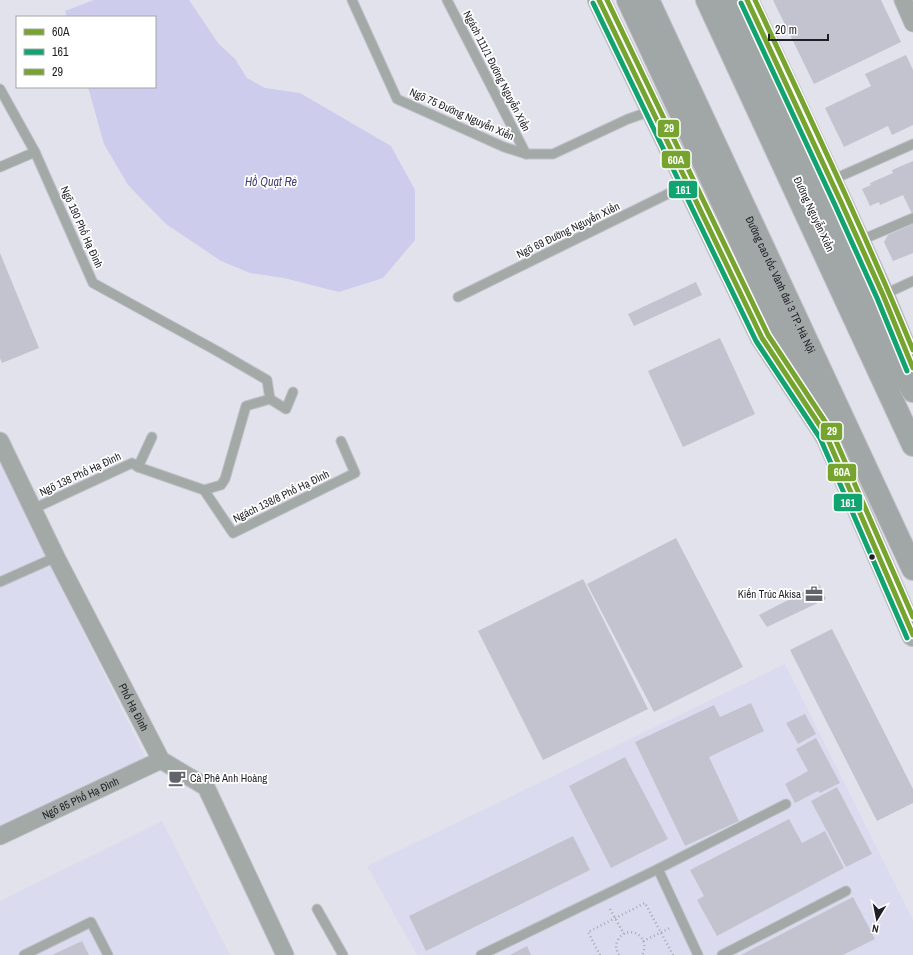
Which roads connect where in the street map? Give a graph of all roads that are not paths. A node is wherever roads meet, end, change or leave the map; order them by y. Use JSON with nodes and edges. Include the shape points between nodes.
{"nodes":[{"id":1,"x":352,"y":0,"type":"edge"},
{"id":2,"x":447,"y":0,"type":"edge"},
{"id":3,"x":598,"y":0,"type":"edge"},
{"id":4,"x":628,"y":0,"type":"edge"},
{"id":5,"x":648,"y":0,"type":"edge"},
{"id":6,"x":707,"y":0,"type":"edge"},
{"id":7,"x":717,"y":0,"type":"edge"},
{"id":8,"x":727,"y":0,"type":"edge"},
{"id":9,"x":747,"y":0,"type":"edge"},
{"id":10,"x":903,"y":0,"type":"edge"},
{"id":11,"x":913,"y":23,"type":"edge"},
{"id":12,"x":0,"y":89,"type":"edge"},
{"id":13,"x":651,"y":111,"type":"junction"},
{"id":14,"x":913,"y":144,"type":"edge"},
{"id":15,"x":36,"y":152,"type":"junction"},
{"id":16,"x":526,"y":154,"type":"junction"},
{"id":17,"x":0,"y":167,"type":"edge"},
{"id":18,"x":832,"y":180,"type":"junction"},
{"id":19,"x":688,"y":184,"type":"junction"},
{"id":20,"x":913,"y":218,"type":"edge"},
{"id":21,"x":859,"y":241,"type":"junction"},
{"id":22,"x":913,"y":281,"type":"edge"},
{"id":23,"x":883,"y":295,"type":"junction"},
{"id":24,"x":458,"y":298,"type":"dead end"},
{"id":25,"x":911,"y":359,"type":"edge"},
{"id":26,"x":913,"y":391,"type":"edge"},
{"id":27,"x":293,"y":392,"type":"dead end"},
{"id":28,"x":270,"y":399,"type":"junction"},
{"id":29,"x":913,"y":426,"type":"edge"},
{"id":30,"x":826,"y":435,"type":"junction"},
{"id":31,"x":152,"y":437,"type":"dead end"},
{"id":32,"x":0,"y":441,"type":"edge"},
{"id":33,"x":341,"y":441,"type":"dead end"},
{"id":34,"x":913,"y":445,"type":"edge"},
{"id":35,"x":138,"y":467,"type":"junction"},
{"id":36,"x":204,"y":490,"type":"junction"},
{"id":37,"x":33,"y":509,"type":"junction"},
{"id":38,"x":56,"y":557,"type":"junction"},
{"id":39,"x":913,"y":570,"type":"edge"},
{"id":40,"x":0,"y":582,"type":"edge"},
{"id":41,"x":913,"y":635,"type":"edge"},
{"id":42,"x":161,"y":760,"type":"junction"},
{"id":43,"x":786,"y":804,"type":"dead end"},
{"id":44,"x":0,"y":836,"type":"edge"},
{"id":45,"x":658,"y":869,"type":"junction"},
{"id":46,"x":846,"y":891,"type":"dead end"},
{"id":47,"x":317,"y":909,"type":"dead end"},
{"id":48,"x":24,"y":955,"type":"edge"},
{"id":49,"x":108,"y":955,"type":"edge"},
{"id":50,"x":285,"y":955,"type":"edge"},
{"id":51,"x":343,"y":955,"type":"edge"},
{"id":52,"x":481,"y":955,"type":"edge"},
{"id":53,"x":698,"y":955,"type":"edge"},
{"id":54,"x":722,"y":955,"type":"edge"}],
"edges":[{"from":1,"to":16,"type":"lane","name":"Ngõ 75 Đường Nguyễn Xiển","via":[[397,99],[504,147]]},
{"from":2,"to":16,"type":"lane","name":"Ngách 111/1 Đường Nguyễn Xiển"},
{"from":3,"to":13,"type":"main road"},
{"from":4,"to":30,"type":"highway","via":[[786,339]]},
{"from":5,"to":39,"type":"highway","name":"Đường cao tốc Vành đai 3 TP. Hà Nội"},
{"from":6,"to":34,"type":"highway"},
{"from":7,"to":29,"type":"main road","name":"Đường Nguyễn Xiển","via":[[808,203]]},
{"from":8,"to":26,"type":"highway","via":[[871,313]]},
{"from":9,"to":18,"type":"main road"},
{"from":10,"to":11,"type":"street"},
{"from":12,"to":15,"type":"lane","name":"Ngõ 190 Phố Hạ Đình"},
{"from":13,"to":16,"type":"lane","name":"Ngõ 75 Đường Nguyễn Xiển","via":[[553,154]]},
{"from":13,"to":19,"type":"main road"},
{"from":14,"to":18,"type":"lane"},
{"from":15,"to":17,"type":"lane"},
{"from":15,"to":28,"type":"lane","name":"Ngõ 190 Phố Hạ Đình","via":[[93,282],[267,380]]},
{"from":18,"to":21,"type":"main road"},
{"from":19,"to":24,"type":"lane","name":"Ngõ 69 Đường Nguyễn Xiển"},
{"from":19,"to":30,"type":"main road","via":[[762,338]]},
{"from":20,"to":21,"type":"lane"},
{"from":21,"to":23,"type":"main road"},
{"from":22,"to":23,"type":"lane"},
{"from":23,"to":25,"type":"main road"},
{"from":27,"to":28,"type":"lane","via":[[286,408]]},
{"from":28,"to":36,"type":"lane","via":[[246,406],[225,479],[221,485]]},
{"from":30,"to":41,"type":"main road"},
{"from":31,"to":35,"type":"lane"},
{"from":32,"to":37,"type":"street","name":"Phố Hạ Đình"},
{"from":33,"to":36,"type":"lane","name":"Ngách 138/8 Phố Hạ Đình","via":[[355,473],[233,533]]},
{"from":35,"to":36,"type":"lane","name":"Ngõ 138 Phố Hạ Đình"},
{"from":35,"to":37,"type":"lane","name":"Ngõ 138 Phố Hạ Đình","via":[[132,463]]},
{"from":37,"to":38,"type":"street","name":"Phố Hạ Đình"},
{"from":38,"to":40,"type":"lane"},
{"from":38,"to":42,"type":"street","name":"Phố Hạ Đình"},
{"from":42,"to":44,"type":"street","name":"Ngõ 85 Phố Hạ Đình"},
{"from":42,"to":50,"type":"street","via":[[206,787]]},
{"from":43,"to":45,"type":"lane"},
{"from":45,"to":52,"type":"lane"},
{"from":45,"to":53,"type":"lane"},
{"from":46,"to":54,"type":"lane"},
{"from":47,"to":51,"type":"lane"},
{"from":48,"to":49,"type":"lane","via":[[92,922]]}]}
